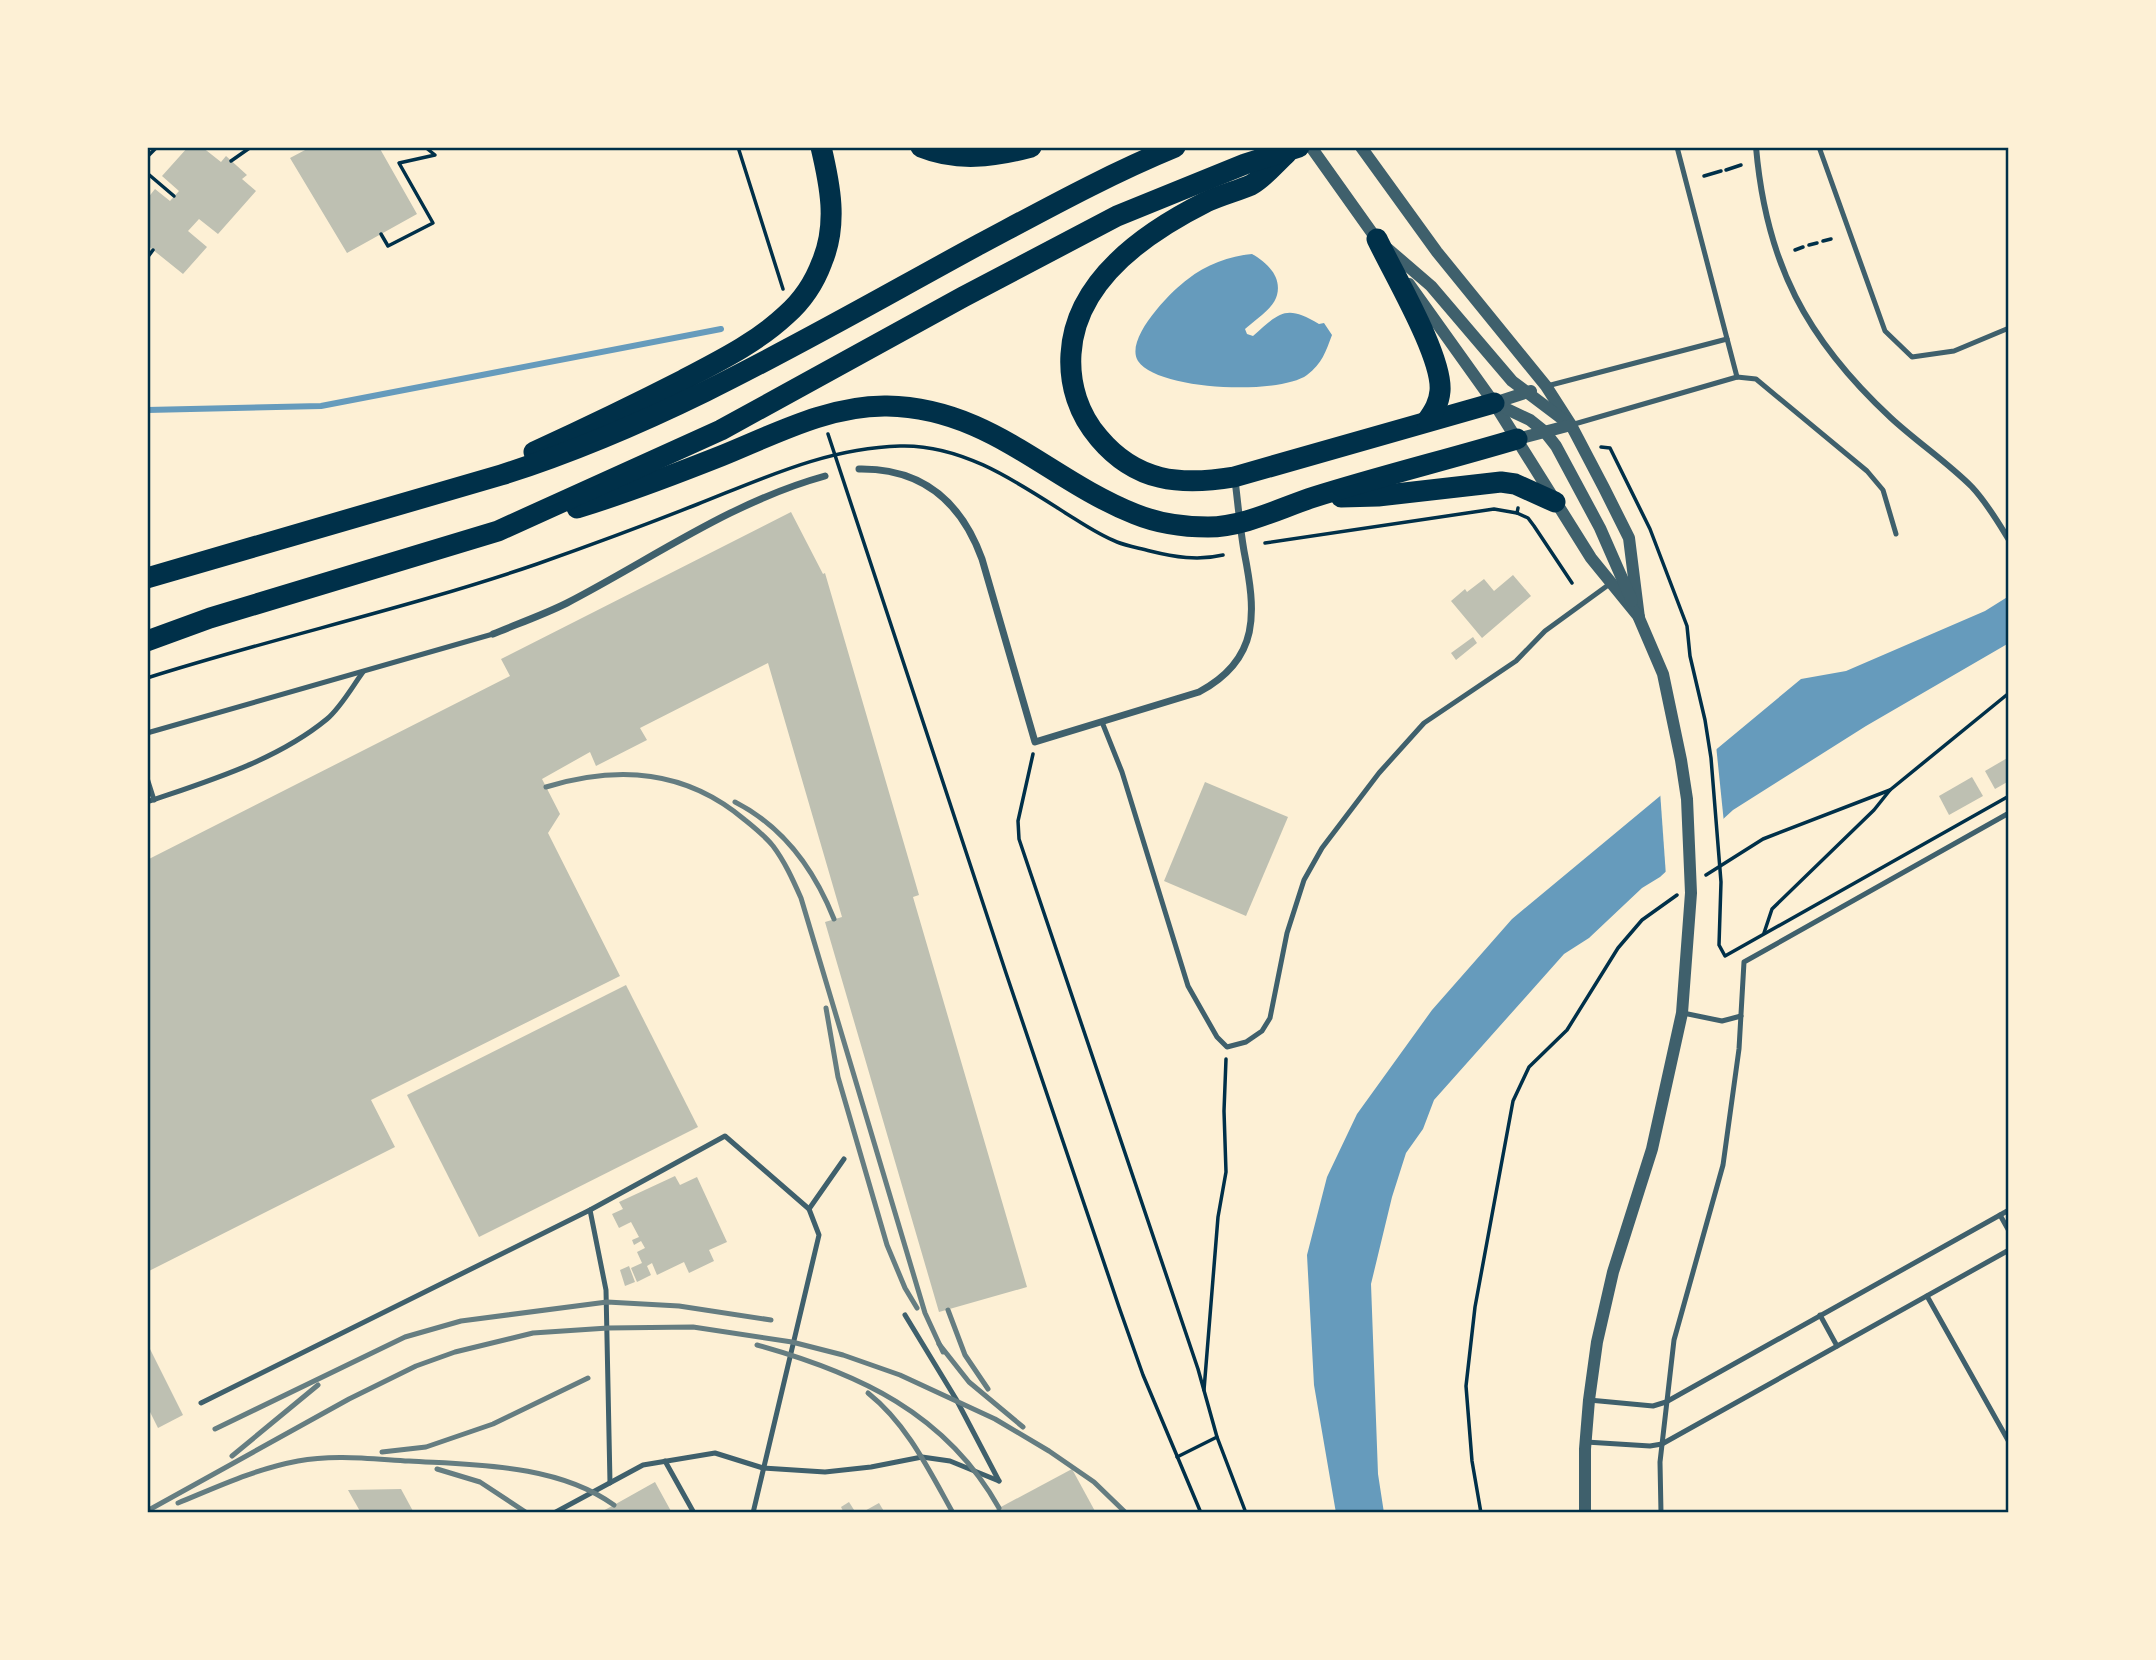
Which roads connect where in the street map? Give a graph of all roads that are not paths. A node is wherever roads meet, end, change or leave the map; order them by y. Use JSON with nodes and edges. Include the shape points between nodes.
{"nodes":[{"id":1,"x":821,"y":147,"type":"edge"},
{"id":2,"x":920,"y":147,"type":"edge"},
{"id":3,"x":1031,"y":147,"type":"edge"},
{"id":4,"x":1175,"y":147,"type":"edge"},
{"id":5,"x":1361,"y":147,"type":"edge"},
{"id":6,"x":1677,"y":147,"type":"edge"},
{"id":7,"x":1756,"y":147,"type":"edge"},
{"id":8,"x":1819,"y":147,"type":"edge"},
{"id":9,"x":1301,"y":148,"type":"edge"},
{"id":10,"x":1377,"y":239,"type":"junction"},
{"id":11,"x":2009,"y":328,"type":"edge"},
{"id":12,"x":1727,"y":339,"type":"junction"},
{"id":13,"x":1737,"y":377,"type":"junction"},
{"id":14,"x":1546,"y":386,"type":"junction"},
{"id":15,"x":1527,"y":393,"type":"junction"},
{"id":16,"x":1494,"y":403,"type":"junction"},
{"id":17,"x":1427,"y":421,"type":"junction"},
{"id":18,"x":1571,"y":425,"type":"junction"},
{"id":19,"x":1545,"y":432,"type":"junction"},
{"id":20,"x":1517,"y":439,"type":"junction"},
{"id":21,"x":859,"y":469,"type":"dead end"},
{"id":22,"x":825,"y":476,"type":"dead end"},
{"id":23,"x":1234,"y":477,"type":"junction"},
{"id":24,"x":438,"y":494,"type":"junction"},
{"id":25,"x":1314,"y":497,"type":"junction"},
{"id":26,"x":1555,"y":502,"type":"junction"},
{"id":27,"x":1240,"y":522,"type":"junction"},
{"id":28,"x":498,"y":531,"type":"junction"},
{"id":29,"x":1896,"y":534,"type":"dead end"},
{"id":30,"x":2009,"y":540,"type":"edge"},
{"id":31,"x":147,"y":578,"type":"edge"},
{"id":32,"x":1611,"y":583,"type":"junction"},
{"id":33,"x":1639,"y":618,"type":"junction"},
{"id":34,"x":493,"y":634,"type":"joint"},
{"id":35,"x":147,"y":641,"type":"edge"},
{"id":36,"x":363,"y":672,"type":"junction"},
{"id":37,"x":1102,"y":722,"type":"junction"},
{"id":38,"x":147,"y":733,"type":"edge"},
{"id":39,"x":147,"y":778,"type":"edge"},
{"id":40,"x":150,"y":801,"type":"edge"},
{"id":41,"x":2009,"y":813,"type":"edge"},
{"id":42,"x":1682,"y":1013,"type":"junction"},
{"id":43,"x":1741,"y":1016,"type":"junction"},
{"id":44,"x":844,"y":1159,"type":"dead end"},
{"id":45,"x":809,"y":1209,"type":"junction"},
{"id":46,"x":590,"y":1210,"type":"junction"},
{"id":47,"x":2009,"y":1210,"type":"edge"},
{"id":48,"x":2000,"y":1215,"type":"junction"},
{"id":49,"x":2009,"y":1231,"type":"edge"},
{"id":50,"x":2009,"y":1250,"type":"edge"},
{"id":51,"x":1927,"y":1296,"type":"junction"},
{"id":52,"x":905,"y":1315,"type":"dead end"},
{"id":53,"x":1821,"y":1315,"type":"junction"},
{"id":54,"x":1838,"y":1346,"type":"junction"},
{"id":55,"x":1589,"y":1400,"type":"junction"},
{"id":56,"x":1667,"y":1402,"type":"junction"},
{"id":57,"x":201,"y":1403,"type":"dead end"},
{"id":58,"x":1586,"y":1442,"type":"junction"},
{"id":59,"x":2009,"y":1442,"type":"edge"},
{"id":60,"x":1662,"y":1444,"type":"junction"},
{"id":61,"x":665,"y":1461,"type":"junction"},
{"id":62,"x":763,"y":1468,"type":"junction"},
{"id":63,"x":610,"y":1483,"type":"junction"},
{"id":64,"x":554,"y":1513,"type":"edge"},
{"id":65,"x":694,"y":1513,"type":"edge"},
{"id":66,"x":752,"y":1513,"type":"edge"},
{"id":67,"x":1585,"y":1513,"type":"edge"},
{"id":68,"x":1661,"y":1513,"type":"edge"}],
"edges":[{"from":1,"to":24,"type":"highway","via":[[830,185],[832,227],[814,278],[787,314],[725,358],[671,386]]},
{"from":2,"to":3,"type":"highway","via":[[975,157]]},
{"from":4,"to":24,"type":"highway","via":[[1067,197],[734,377],[551,459]]},
{"from":5,"to":14,"type":"street","via":[[1437,252]]},
{"from":6,"to":12,"type":"lane"},
{"from":7,"to":30,"type":"street","via":[[1777,255],[1808,321],[1836,361],[1874,402],[1974,489]]},
{"from":8,"to":11,"type":"lane","via":[[1885,331],[1912,357],[1954,351]]},
{"from":9,"to":10,"type":"street","via":[[1341,189]]},
{"from":9,"to":23,"type":"highway","via":[[1253,184],[1205,203],[1136,247],[1091,292],[1072,344],[1073,388],[1085,421],[1113,453],[1129,466],[1180,482]]},
{"from":9,"to":28,"type":"highway","via":[[1245,164],[1117,216],[722,430]]},
{"from":10,"to":15,"type":"street","via":[[1431,286]]},
{"from":10,"to":16,"type":"street"},
{"from":10,"to":17,"type":"highway","via":[[1438,370],[1437,407]]},
{"from":12,"to":13,"type":"lane"},
{"from":12,"to":14,"type":"lane"},
{"from":13,"to":18,"type":"lane"},
{"from":13,"to":29,"type":"lane","via":[[1756,379],[1867,471],[1883,490]]},
{"from":14,"to":15,"type":"street"},
{"from":14,"to":18,"type":"street"},
{"from":15,"to":16,"type":"street"},
{"from":15,"to":18,"type":"street"},
{"from":16,"to":17,"type":"highway"},
{"from":16,"to":19,"type":"street"},
{"from":16,"to":20,"type":"street"},
{"from":17,"to":23,"type":"highway"},
{"from":18,"to":19,"type":"street"},
{"from":18,"to":33,"type":"street","via":[[1629,538]]},
{"from":19,"to":20,"type":"street"},
{"from":19,"to":33,"type":"street","via":[[1600,528]]},
{"from":20,"to":25,"type":"highway"},
{"from":20,"to":26,"type":"street"},
{"from":21,"to":37,"type":"street","via":[[884,469],[921,481],[963,519],[982,559],[1035,742]]},
{"from":22,"to":34,"type":"street","via":[[737,509],[566,603]]},
{"from":23,"to":27,"type":"street"},
{"from":24,"to":31,"type":"highway"},
{"from":25,"to":26,"type":"highway","via":[[1378,496],[1501,482]]},
{"from":25,"to":27,"type":"highway"},
{"from":26,"to":32,"type":"street"},
{"from":27,"to":28,"type":"highway","via":[[1209,527],[1149,519],[1110,503],[965,420],[884,406],[807,421],[643,488]]},
{"from":27,"to":37,"type":"street","via":[[1253,621],[1238,661],[1199,692]]},
{"from":28,"to":35,"type":"highway"},
{"from":32,"to":33,"type":"street"},
{"from":32,"to":37,"type":"lane","via":[[1545,631],[1516,661],[1424,723],[1379,774],[1322,848],[1304,880],[1286,933],[1270,1017],[1262,1031],[1246,1042],[1227,1046],[1217,1037],[1188,986],[1122,772]]},
{"from":33,"to":42,"type":"street","via":[[1663,674],[1687,799],[1691,893]]},
{"from":34,"to":36,"type":"lane"},
{"from":36,"to":38,"type":"lane"},
{"from":36,"to":40,"type":"lane","via":[[329,717],[303,736],[231,773]]},
{"from":39,"to":40,"type":"lane"},
{"from":41,"to":43,"type":"lane","via":[[1744,962]]},
{"from":42,"to":43,"type":"lane","via":[[1722,1021]]},
{"from":42,"to":55,"type":"street","via":[[1652,1149],[1607,1296]]},
{"from":43,"to":56,"type":"lane","via":[[1723,1165],[1674,1340]]},
{"from":44,"to":45,"type":"lane"},
{"from":45,"to":46,"type":"lane","via":[[725,1136]]},
{"from":45,"to":62,"type":"lane","via":[[819,1235]]},
{"from":46,"to":57,"type":"lane"},
{"from":46,"to":63,"type":"lane","via":[[606,1290]]},
{"from":47,"to":48,"type":"lane"},
{"from":48,"to":49,"type":"lane"},
{"from":48,"to":53,"type":"lane"},
{"from":50,"to":51,"type":"lane"},
{"from":51,"to":54,"type":"lane"},
{"from":51,"to":59,"type":"lane"},
{"from":52,"to":62,"type":"lane","via":[[999,1480],[950,1461],[922,1457],[825,1472]]},
{"from":53,"to":54,"type":"lane"},
{"from":53,"to":56,"type":"lane"},
{"from":54,"to":60,"type":"lane"},
{"from":55,"to":56,"type":"lane","via":[[1653,1406]]},
{"from":55,"to":58,"type":"street"},
{"from":56,"to":60,"type":"lane"},
{"from":58,"to":60,"type":"lane"},
{"from":58,"to":67,"type":"street"},
{"from":60,"to":68,"type":"lane"},
{"from":61,"to":62,"type":"lane","via":[[715,1453]]},
{"from":61,"to":63,"type":"lane","via":[[643,1465]]},
{"from":61,"to":65,"type":"lane"},
{"from":62,"to":66,"type":"lane"},
{"from":63,"to":64,"type":"lane"}]}
